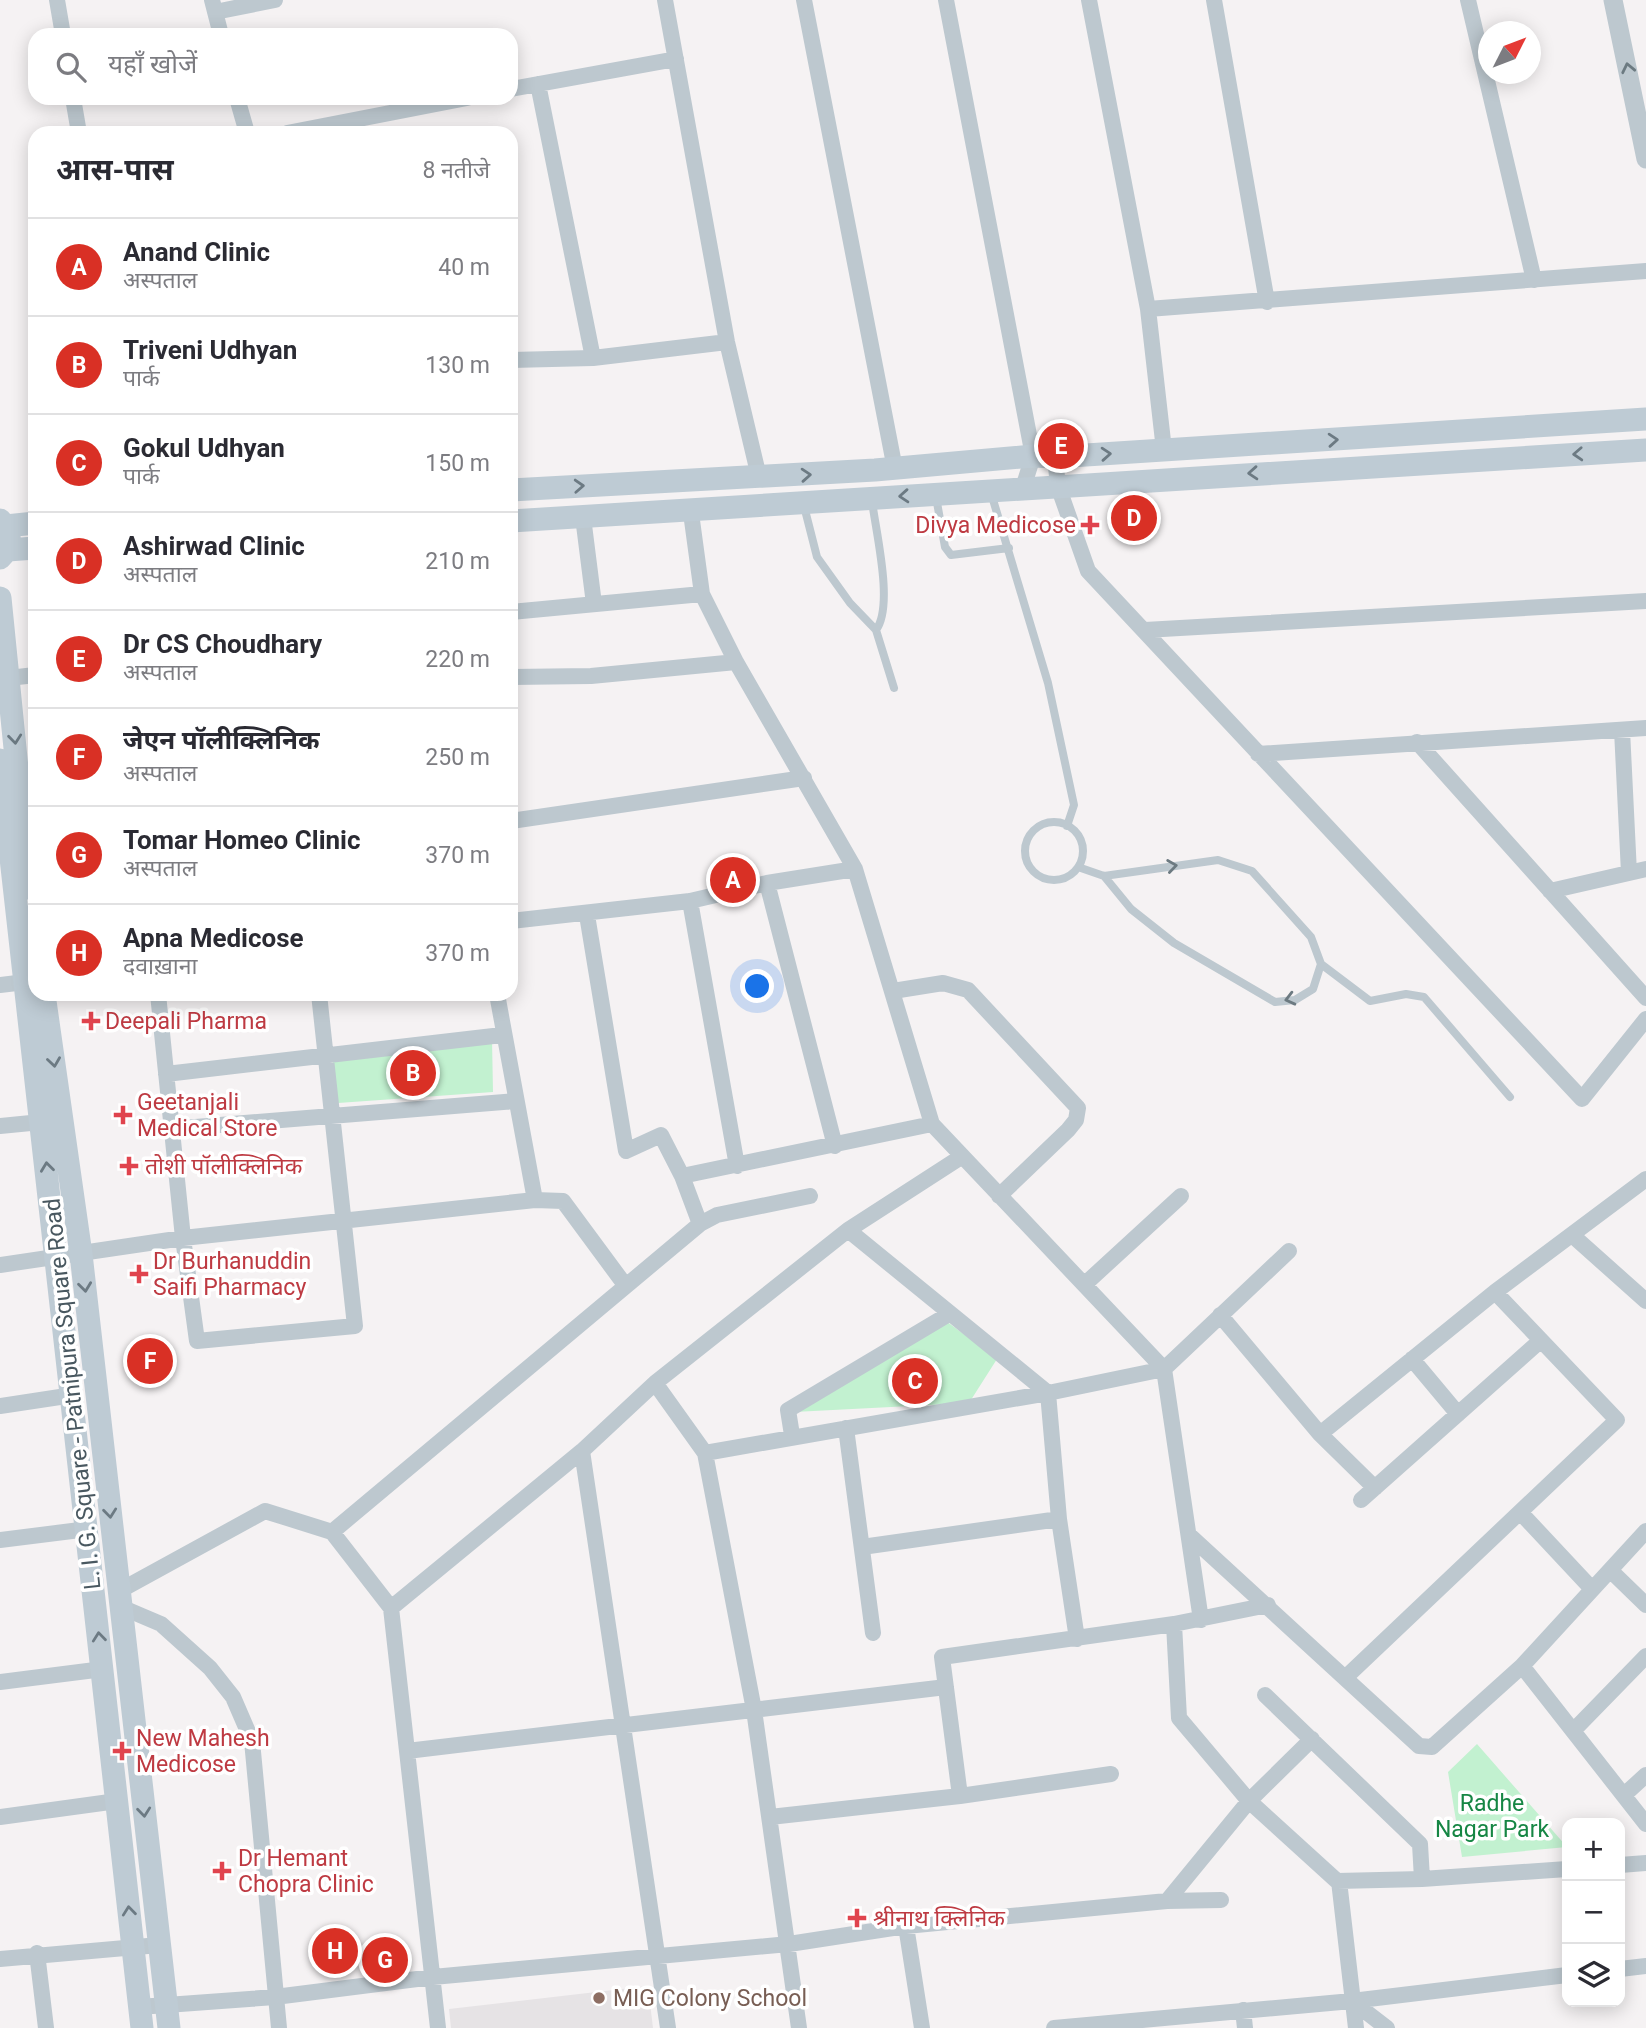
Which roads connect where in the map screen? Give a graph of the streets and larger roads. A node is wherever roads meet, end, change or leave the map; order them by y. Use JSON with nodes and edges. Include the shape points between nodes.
{"nodes":[{"id":1,"x":57,"y":0,"type":"edge"},
{"id":2,"x":275,"y":0,"type":"edge"},
{"id":3,"x":665,"y":0,"type":"edge"},
{"id":4,"x":804,"y":0,"type":"edge"},
{"id":5,"x":946,"y":0,"type":"edge"},
{"id":6,"x":1089,"y":0,"type":"edge"},
{"id":7,"x":1214,"y":0,"type":"edge"},
{"id":8,"x":1468,"y":0,"type":"edge"},
{"id":9,"x":1613,"y":0,"type":"edge"},
{"id":10,"x":213,"y":6,"type":"edge"},
{"id":11,"x":62,"y":28,"type":"edge"},
{"id":12,"x":219,"y":28,"type":"edge"},
{"id":13,"x":676,"y":59,"type":"junction"},
{"id":14,"x":538,"y":84,"type":"junction"},
{"id":15,"x":518,"y":88,"type":"edge"},
{"id":16,"x":74,"y":105,"type":"edge"},
{"id":17,"x":239,"y":105,"type":"edge"},
{"id":18,"x":431,"y":105,"type":"edge"},
{"id":19,"x":78,"y":126,"type":"edge"},
{"id":20,"x":245,"y":126,"type":"edge"},
{"id":21,"x":324,"y":126,"type":"edge"},
{"id":22,"x":1646,"y":159,"type":"edge"},
{"id":23,"x":1646,"y":271,"type":"edge"},
{"id":24,"x":1534,"y":280,"type":"junction"},
{"id":25,"x":1267,"y":302,"type":"junction"},
{"id":26,"x":1147,"y":309,"type":"junction"},
{"id":27,"x":727,"y":342,"type":"junction"},
{"id":28,"x":593,"y":358,"type":"junction"},
{"id":29,"x":518,"y":360,"type":"edge"},
{"id":30,"x":1646,"y":419,"type":"edge"},
{"id":31,"x":1164,"y":450,"type":"junction"},
{"id":32,"x":1646,"y":450,"type":"edge"},
{"id":33,"x":1044,"y":457,"type":"junction"},
{"id":34,"x":895,"y":469,"type":"junction"},
{"id":35,"x":759,"y":477,"type":"junction"},
{"id":36,"x":1058,"y":486,"type":"junction"},
{"id":37,"x":1023,"y":488,"type":"junction"},
{"id":38,"x":518,"y":490,"type":"edge"},
{"id":39,"x":691,"y":513,"type":"junction"},
{"id":40,"x":583,"y":517,"type":"junction"},
{"id":41,"x":518,"y":521,"type":"edge"},
{"id":42,"x":3,"y":523,"type":"edge"},
{"id":43,"x":28,"y":523,"type":"edge"},
{"id":44,"x":28,"y":549,"type":"edge"},
{"id":45,"x":4,"y":554,"type":"edge"},
{"id":46,"x":702,"y":594,"type":"junction"},
{"id":47,"x":0,"y":598,"type":"edge"},
{"id":48,"x":1646,"y":601,"type":"edge"},
{"id":49,"x":594,"y":604,"type":"junction"},
{"id":50,"x":518,"y":611,"type":"edge"},
{"id":51,"x":1145,"y":630,"type":"junction"},
{"id":52,"x":736,"y":662,"type":"junction"},
{"id":53,"x":28,"y":676,"type":"edge"},
{"id":54,"x":518,"y":677,"type":"edge"},
{"id":55,"x":9,"y":678,"type":"junction"},
{"id":56,"x":1646,"y":728,"type":"edge"},
{"id":57,"x":1622,"y":730,"type":"junction"},
{"id":58,"x":1417,"y":743,"type":"junction"},
{"id":59,"x":1258,"y":754,"type":"junction"},
{"id":60,"x":0,"y":760,"type":"edge"},
{"id":61,"x":804,"y":778,"type":"junction"},
{"id":62,"x":518,"y":820,"type":"edge"},
{"id":63,"x":5,"y":849,"type":"edge"},
{"id":64,"x":28,"y":867,"type":"edge"},
{"id":65,"x":855,"y":869,"type":"junction"},
{"id":66,"x":1646,"y":869,"type":"edge"},
{"id":67,"x":1629,"y":873,"type":"junction"},
{"id":68,"x":767,"y":883,"type":"junction"},
{"id":69,"x":1550,"y":891,"type":"junction"},
{"id":70,"x":690,"y":901,"type":"junction"},
{"id":71,"x":587,"y":915,"type":"junction"},
{"id":72,"x":518,"y":920,"type":"edge"},
{"id":73,"x":28,"y":956,"type":"edge"},
{"id":74,"x":0,"y":985,"type":"edge"},
{"id":75,"x":28,"y":987,"type":"edge"},
{"id":76,"x":893,"y":991,"type":"junction"},
{"id":77,"x":1646,"y":998,"type":"edge"},
{"id":78,"x":36,"y":1001,"type":"edge"},
{"id":79,"x":37,"y":1001,"type":"edge"},
{"id":80,"x":160,"y":1001,"type":"edge"},
{"id":81,"x":319,"y":1001,"type":"edge"},
{"id":82,"x":498,"y":1001,"type":"edge"},
{"id":83,"x":1646,"y":1019,"type":"edge"},
{"id":84,"x":502,"y":1035,"type":"junction"},
{"id":85,"x":326,"y":1054,"type":"junction"},
{"id":86,"x":166,"y":1074,"type":"junction"},
{"id":87,"x":515,"y":1101,"type":"junction"},
{"id":88,"x":331,"y":1114,"type":"junction"},
{"id":89,"x":41,"y":1122,"type":"junction"},
{"id":90,"x":932,"y":1124,"type":"junction"},
{"id":91,"x":0,"y":1126,"type":"edge"},
{"id":92,"x":171,"y":1129,"type":"junction"},
{"id":93,"x":835,"y":1146,"type":"junction"},
{"id":94,"x":961,"y":1157,"type":"junction"},
{"id":95,"x":737,"y":1166,"type":"junction"},
{"id":96,"x":682,"y":1176,"type":"junction"},
{"id":97,"x":1646,"y":1179,"type":"edge"},
{"id":98,"x":810,"y":1196,"type":"dead end"},
{"id":99,"x":999,"y":1196,"type":"junction"},
{"id":100,"x":1181,"y":1196,"type":"dead end"},
{"id":101,"x":535,"y":1200,"type":"junction"},
{"id":102,"x":343,"y":1220,"type":"junction"},
{"id":103,"x":700,"y":1224,"type":"junction"},
{"id":104,"x":848,"y":1230,"type":"junction"},
{"id":105,"x":1572,"y":1235,"type":"junction"},
{"id":106,"x":183,"y":1238,"type":"junction"},
{"id":107,"x":1289,"y":1251,"type":"dead end"},
{"id":108,"x":81,"y":1254,"type":"junction"},
{"id":109,"x":57,"y":1257,"type":"junction"},
{"id":110,"x":0,"y":1265,"type":"edge"},
{"id":111,"x":1085,"y":1284,"type":"junction"},
{"id":112,"x":625,"y":1285,"type":"junction"},
{"id":113,"x":1495,"y":1292,"type":"junction"},
{"id":114,"x":1646,"y":1301,"type":"edge"},
{"id":115,"x":949,"y":1314,"type":"junction"},
{"id":116,"x":1220,"y":1315,"type":"junction"},
{"id":117,"x":1540,"y":1341,"type":"junction"},
{"id":118,"x":1412,"y":1359,"type":"junction"},
{"id":119,"x":1164,"y":1369,"type":"junction"},
{"id":120,"x":655,"y":1383,"type":"junction"},
{"id":121,"x":1048,"y":1392,"type":"junction"},
{"id":122,"x":73,"y":1395,"type":"junction"},
{"id":123,"x":0,"y":1406,"type":"edge"},
{"id":124,"x":1458,"y":1414,"type":"junction"},
{"id":125,"x":846,"y":1428,"type":"junction"},
{"id":126,"x":1320,"y":1434,"type":"junction"},
{"id":127,"x":792,"y":1436,"type":"junction"},
{"id":128,"x":582,"y":1451,"type":"junction"},
{"id":129,"x":705,"y":1453,"type":"junction"},
{"id":130,"x":1375,"y":1488,"type":"junction"},
{"id":131,"x":1361,"y":1500,"type":"dead end"},
{"id":132,"x":1520,"y":1512,"type":"junction"},
{"id":133,"x":1059,"y":1519,"type":"junction"},
{"id":134,"x":88,"y":1529,"type":"junction"},
{"id":135,"x":1646,"y":1531,"type":"edge"},
{"id":136,"x":332,"y":1532,"type":"junction"},
{"id":137,"x":1189,"y":1535,"type":"junction"},
{"id":138,"x":0,"y":1540,"type":"edge"},
{"id":139,"x":862,"y":1547,"type":"junction"},
{"id":140,"x":1610,"y":1570,"type":"junction"},
{"id":141,"x":1592,"y":1589,"type":"junction"},
{"id":142,"x":120,"y":1599,"type":"junction"},
{"id":143,"x":1268,"y":1605,"type":"junction"},
{"id":144,"x":1646,"y":1605,"type":"edge"},
{"id":145,"x":391,"y":1608,"type":"junction"},
{"id":146,"x":1201,"y":1620,"type":"junction"},
{"id":147,"x":1174,"y":1625,"type":"junction"},
{"id":148,"x":873,"y":1633,"type":"dead end"},
{"id":149,"x":1077,"y":1639,"type":"junction"},
{"id":150,"x":1646,"y":1656,"type":"edge"},
{"id":151,"x":1522,"y":1666,"type":"junction"},
{"id":152,"x":103,"y":1669,"type":"junction"},
{"id":153,"x":1346,"y":1677,"type":"junction"},
{"id":154,"x":0,"y":1682,"type":"edge"},
{"id":155,"x":946,"y":1687,"type":"junction"},
{"id":156,"x":1265,"y":1695,"type":"dead end"},
{"id":157,"x":754,"y":1710,"type":"junction"},
{"id":158,"x":624,"y":1726,"type":"junction"},
{"id":159,"x":1574,"y":1730,"type":"junction"},
{"id":160,"x":1312,"y":1740,"type":"junction"},
{"id":161,"x":407,"y":1751,"type":"junction"},
{"id":162,"x":1111,"y":1774,"type":"dead end"},
{"id":163,"x":1646,"y":1774,"type":"edge"},
{"id":164,"x":1624,"y":1795,"type":"junction"},
{"id":165,"x":960,"y":1796,"type":"junction"},
{"id":166,"x":117,"y":1801,"type":"junction"},
{"id":167,"x":1249,"y":1801,"type":"junction"},
{"id":168,"x":0,"y":1817,"type":"edge"},
{"id":169,"x":770,"y":1817,"type":"junction"},
{"id":170,"x":1646,"y":1824,"type":"edge"},
{"id":171,"x":1646,"y":1863,"type":"edge"},
{"id":172,"x":1625,"y":1865,"type":"edge"},
{"id":173,"x":1562,"y":1869,"type":"edge"},
{"id":174,"x":1422,"y":1879,"type":"junction"},
{"id":175,"x":1339,"y":1881,"type":"junction"},
{"id":176,"x":1167,"y":1900,"type":"junction"},
{"id":177,"x":1221,"y":1900,"type":"dead end"},
{"id":178,"x":906,"y":1926,"type":"junction"},
{"id":179,"x":789,"y":1944,"type":"junction"},
{"id":180,"x":159,"y":1945,"type":"junction"},
{"id":181,"x":133,"y":1948,"type":"junction"},
{"id":182,"x":37,"y":1953,"type":"junction"},
{"id":183,"x":659,"y":1956,"type":"junction"},
{"id":184,"x":0,"y":1959,"type":"edge"},
{"id":185,"x":1646,"y":1966,"type":"edge"},
{"id":186,"x":1625,"y":1968,"type":"edge"},
{"id":187,"x":1562,"y":1976,"type":"edge"},
{"id":188,"x":432,"y":1977,"type":"junction"},
{"id":189,"x":275,"y":1997,"type":"junction"},
{"id":190,"x":1352,"y":2001,"type":"junction"},
{"id":191,"x":166,"y":2004,"type":"junction"},
{"id":192,"x":1243,"y":2010,"type":"junction"},
{"id":193,"x":141,"y":2017,"type":"edge"},
{"id":194,"x":1128,"y":2025,"type":"edge"},
{"id":195,"x":46,"y":2028,"type":"edge"},
{"id":196,"x":169,"y":2028,"type":"edge"},
{"id":197,"x":279,"y":2028,"type":"edge"},
{"id":198,"x":438,"y":2028,"type":"edge"},
{"id":199,"x":668,"y":2028,"type":"edge"},
{"id":200,"x":799,"y":2028,"type":"edge"},
{"id":201,"x":922,"y":2028,"type":"edge"},
{"id":202,"x":1054,"y":2028,"type":"edge"},
{"id":203,"x":1245,"y":2028,"type":"edge"},
{"id":204,"x":1356,"y":2028,"type":"edge"},
{"id":205,"x":1387,"y":2028,"type":"edge"}],
"edges":[{"from":1,"to":11,"type":"street"},
{"from":2,"to":10,"type":"street"},
{"from":3,"to":13,"type":"street"},
{"from":4,"to":34,"type":"street"},
{"from":5,"to":33,"type":"street"},
{"from":6,"to":26,"type":"street"},
{"from":7,"to":25,"type":"street"},
{"from":8,"to":24,"type":"street"},
{"from":22,"to":9,"type":"street","one_way":true},
{"from":10,"to":12,"type":"street"},
{"from":13,"to":14,"type":"street"},
{"from":13,"to":27,"type":"street"},
{"from":14,"to":15,"type":"street"},
{"from":14,"to":28,"type":"street"},
{"from":16,"to":19,"type":"street"},
{"from":17,"to":20,"type":"street"},
{"from":18,"to":21,"type":"street"},
{"from":23,"to":24,"type":"street"},
{"from":24,"to":25,"type":"street"},
{"from":25,"to":26,"type":"street"},
{"from":26,"to":31,"type":"street"},
{"from":27,"to":28,"type":"street"},
{"from":27,"to":35,"type":"street"},
{"from":28,"to":29,"type":"street"},
{"from":31,"to":30,"type":"main road","one_way":true},
{"from":33,"to":31,"type":"main road","one_way":true},
{"from":32,"to":36,"type":"main road","one_way":true},
{"from":33,"to":34,"type":"main road"},
{"from":33,"to":36,"type":"street"},
{"from":33,"to":37,"type":"street"},
{"from":35,"to":34,"type":"main road","one_way":true},
{"from":38,"to":35,"type":"main road","one_way":true},
{"from":36,"to":37,"type":"main road"},
{"from":36,"to":51,"type":"street","via":[[1088,571]]},
{"from":37,"to":39,"type":"main road","one_way":true},
{"from":39,"to":40,"type":"main road"},
{"from":39,"to":46,"type":"street"},
{"from":40,"to":41,"type":"main road"},
{"from":40,"to":49,"type":"street"},
{"from":42,"to":43,"type":"main road"},
{"from":42,"to":45,"type":"main road","via":[[10,533]]},
{"from":44,"to":45,"type":"main road"},
{"from":46,"to":49,"type":"street"},
{"from":46,"to":52,"type":"street"},
{"from":47,"to":55,"type":"main road"},
{"from":48,"to":51,"type":"street"},
{"from":49,"to":50,"type":"street"},
{"from":51,"to":59,"type":"street"},
{"from":52,"to":54,"type":"street","via":[[591,676]]},
{"from":52,"to":61,"type":"street"},
{"from":53,"to":55,"type":"street"},
{"from":55,"to":64,"type":"main road","one_way":true},
{"from":56,"to":57,"type":"street"},
{"from":57,"to":58,"type":"street"},
{"from":57,"to":67,"type":"street"},
{"from":58,"to":59,"type":"street"},
{"from":58,"to":69,"type":"street"},
{"from":59,"to":83,"type":"street","via":[[1582,1099]]},
{"from":60,"to":63,"type":"main road","name":"L. I. G. Square - Patnipura Square Road"},
{"from":61,"to":62,"type":"street"},
{"from":61,"to":65,"type":"street"},
{"from":63,"to":73,"type":"main road","name":"L. I. G. Square - Patnipura Square Road"},
{"from":65,"to":68,"type":"street"},
{"from":65,"to":76,"type":"street"},
{"from":66,"to":67,"type":"street"},
{"from":67,"to":69,"type":"street"},
{"from":68,"to":70,"type":"street"},
{"from":68,"to":93,"type":"street"},
{"from":69,"to":77,"type":"street"},
{"from":70,"to":71,"type":"street"},
{"from":70,"to":95,"type":"street"},
{"from":71,"to":72,"type":"street"},
{"from":71,"to":96,"type":"street","via":[[626,1151],[661,1135]]},
{"from":74,"to":75,"type":"street"},
{"from":76,"to":90,"type":"street"},
{"from":76,"to":99,"type":"street","via":[[943,983],[968,990],[1078,1108],[1068,1130]]},
{"from":78,"to":89,"type":"main road","name":"L. I. G. Square - Patnipura Square Road"},
{"from":79,"to":108,"type":"main road","name":"L. I. G. Square - Patnipura Square Road","one_way":true},
{"from":80,"to":86,"type":"street"},
{"from":81,"to":85,"type":"street"},
{"from":82,"to":84,"type":"street"},
{"from":84,"to":85,"type":"street"},
{"from":84,"to":87,"type":"street"},
{"from":85,"to":86,"type":"street"},
{"from":85,"to":88,"type":"street"},
{"from":86,"to":92,"type":"street"},
{"from":87,"to":88,"type":"street"},
{"from":87,"to":101,"type":"street"},
{"from":88,"to":92,"type":"street"},
{"from":88,"to":102,"type":"street"},
{"from":89,"to":91,"type":"street"},
{"from":109,"to":89,"type":"main road","name":"L. I. G. Square - Patnipura Square Road","one_way":true},
{"from":90,"to":93,"type":"street"},
{"from":90,"to":94,"type":"street"},
{"from":92,"to":106,"type":"street"},
{"from":93,"to":95,"type":"street"},
{"from":94,"to":99,"type":"street"},
{"from":94,"to":104,"type":"street"},
{"from":95,"to":96,"type":"street"},
{"from":96,"to":103,"type":"street"},
{"from":97,"to":105,"type":"street"},
{"from":98,"to":103,"type":"street","via":[[717,1215]]},
{"from":99,"to":111,"type":"street"},
{"from":100,"to":111,"type":"street"},
{"from":101,"to":102,"type":"street"},
{"from":101,"to":112,"type":"street","via":[[563,1201]]},
{"from":102,"to":106,"type":"street"},
{"from":102,"to":106,"type":"street","via":[[355,1326],[198,1342]]},
{"from":103,"to":112,"type":"street"},
{"from":104,"to":115,"type":"street"},
{"from":104,"to":120,"type":"street"},
{"from":105,"to":113,"type":"street"},
{"from":105,"to":114,"type":"street"},
{"from":106,"to":108,"type":"street"},
{"from":107,"to":116,"type":"street"},
{"from":108,"to":109,"type":"street"},
{"from":108,"to":142,"type":"main road","name":"L. I. G. Square - Patnipura Square Road","one_way":true},
{"from":109,"to":110,"type":"street"},
{"from":109,"to":122,"type":"main road","name":"L. I. G. Square - Patnipura Square Road"},
{"from":111,"to":119,"type":"street"},
{"from":112,"to":136,"type":"street"},
{"from":113,"to":117,"type":"street"},
{"from":113,"to":118,"type":"street"},
{"from":115,"to":121,"type":"street"},
{"from":115,"to":127,"type":"street","via":[[788,1410]]},
{"from":116,"to":119,"type":"street"},
{"from":116,"to":126,"type":"street"},
{"from":117,"to":124,"type":"street"},
{"from":117,"to":132,"type":"street","via":[[1617,1420]]},
{"from":118,"to":124,"type":"street"},
{"from":118,"to":126,"type":"street"},
{"from":119,"to":121,"type":"street"},
{"from":119,"to":137,"type":"street"},
{"from":120,"to":128,"type":"street"},
{"from":120,"to":129,"type":"street"},
{"from":121,"to":125,"type":"street"},
{"from":121,"to":133,"type":"street"},
{"from":122,"to":123,"type":"street"},
{"from":122,"to":134,"type":"main road","name":"L. I. G. Square - Patnipura Square Road"},
{"from":124,"to":130,"type":"street"},
{"from":125,"to":127,"type":"street"},
{"from":125,"to":139,"type":"street"},
{"from":126,"to":130,"type":"street"},
{"from":127,"to":129,"type":"street"},
{"from":128,"to":145,"type":"street"},
{"from":128,"to":158,"type":"street"},
{"from":129,"to":157,"type":"street"},
{"from":130,"to":131,"type":"street"},
{"from":132,"to":141,"type":"street"},
{"from":132,"to":153,"type":"street"},
{"from":133,"to":139,"type":"street"},
{"from":133,"to":149,"type":"street"},
{"from":134,"to":138,"type":"street"},
{"from":152,"to":134,"type":"main road","name":"L. I. G. Square - Patnipura Square Road","one_way":true},
{"from":135,"to":140,"type":"street"},
{"from":136,"to":142,"type":"street","via":[[265,1511]]},
{"from":136,"to":145,"type":"street"},
{"from":137,"to":143,"type":"street"},
{"from":137,"to":146,"type":"street"},
{"from":139,"to":148,"type":"street"},
{"from":140,"to":141,"type":"street"},
{"from":140,"to":144,"type":"street"},
{"from":141,"to":151,"type":"street"},
{"from":142,"to":180,"type":"main road","name":"L. I. G. Square - Patnipura Square Road","one_way":true},
{"from":142,"to":189,"type":"street","via":[[161,1624],[210,1668],[233,1697],[252,1741]]},
{"from":143,"to":146,"type":"street"},
{"from":143,"to":153,"type":"street"},
{"from":145,"to":161,"type":"street"},
{"from":146,"to":147,"type":"street"},
{"from":147,"to":149,"type":"street"},
{"from":147,"to":167,"type":"street","via":[[1179,1718]]},
{"from":149,"to":155,"type":"street","via":[[942,1657]]},
{"from":150,"to":159,"type":"street"},
{"from":151,"to":153,"type":"street","via":[[1426,1748]]},
{"from":151,"to":159,"type":"street"},
{"from":152,"to":154,"type":"street"},
{"from":152,"to":166,"type":"main road","name":"L. I. G. Square - Patnipura Square Road"},
{"from":155,"to":157,"type":"street"},
{"from":155,"to":165,"type":"street"},
{"from":156,"to":160,"type":"street"},
{"from":157,"to":158,"type":"street"},
{"from":157,"to":169,"type":"street"},
{"from":158,"to":161,"type":"street"},
{"from":158,"to":183,"type":"street"},
{"from":159,"to":164,"type":"street"},
{"from":160,"to":167,"type":"street"},
{"from":160,"to":174,"type":"street","via":[[1420,1844]]},
{"from":161,"to":188,"type":"street"},
{"from":162,"to":165,"type":"street"},
{"from":163,"to":164,"type":"street"},
{"from":164,"to":170,"type":"street"},
{"from":165,"to":169,"type":"street"},
{"from":166,"to":168,"type":"street"},
{"from":181,"to":166,"type":"main road","name":"L. I. G. Square - Patnipura Square Road","one_way":true},
{"from":167,"to":175,"type":"street"},
{"from":167,"to":176,"type":"street"},
{"from":169,"to":179,"type":"street"},
{"from":171,"to":172,"type":"street"},
{"from":173,"to":174,"type":"street"},
{"from":174,"to":175,"type":"street"},
{"from":175,"to":190,"type":"street"},
{"from":176,"to":177,"type":"street"},
{"from":176,"to":178,"type":"street"},
{"from":178,"to":179,"type":"street"},
{"from":178,"to":201,"type":"street"},
{"from":179,"to":183,"type":"street"},
{"from":179,"to":200,"type":"street"},
{"from":180,"to":181,"type":"street"},
{"from":180,"to":191,"type":"main road","name":"L. I. G. Square - Patnipura Square Road"},
{"from":181,"to":182,"type":"street"},
{"from":181,"to":193,"type":"main road","name":"L. I. G. Square - Patnipura Square Road"},
{"from":182,"to":184,"type":"street"},
{"from":182,"to":195,"type":"street"},
{"from":183,"to":188,"type":"street"},
{"from":183,"to":199,"type":"street"},
{"from":185,"to":186,"type":"street"},
{"from":187,"to":190,"type":"street"},
{"from":188,"to":189,"type":"street"},
{"from":188,"to":198,"type":"street"},
{"from":189,"to":191,"type":"street"},
{"from":189,"to":197,"type":"street"},
{"from":190,"to":192,"type":"street"},
{"from":190,"to":204,"type":"street"},
{"from":190,"to":205,"type":"street"},
{"from":191,"to":193,"type":"street"},
{"from":191,"to":196,"type":"main road","name":"L. I. G. Square - Patnipura Square Road"},
{"from":192,"to":194,"type":"street"},
{"from":192,"to":203,"type":"street"},
{"from":194,"to":202,"type":"street"}]}
